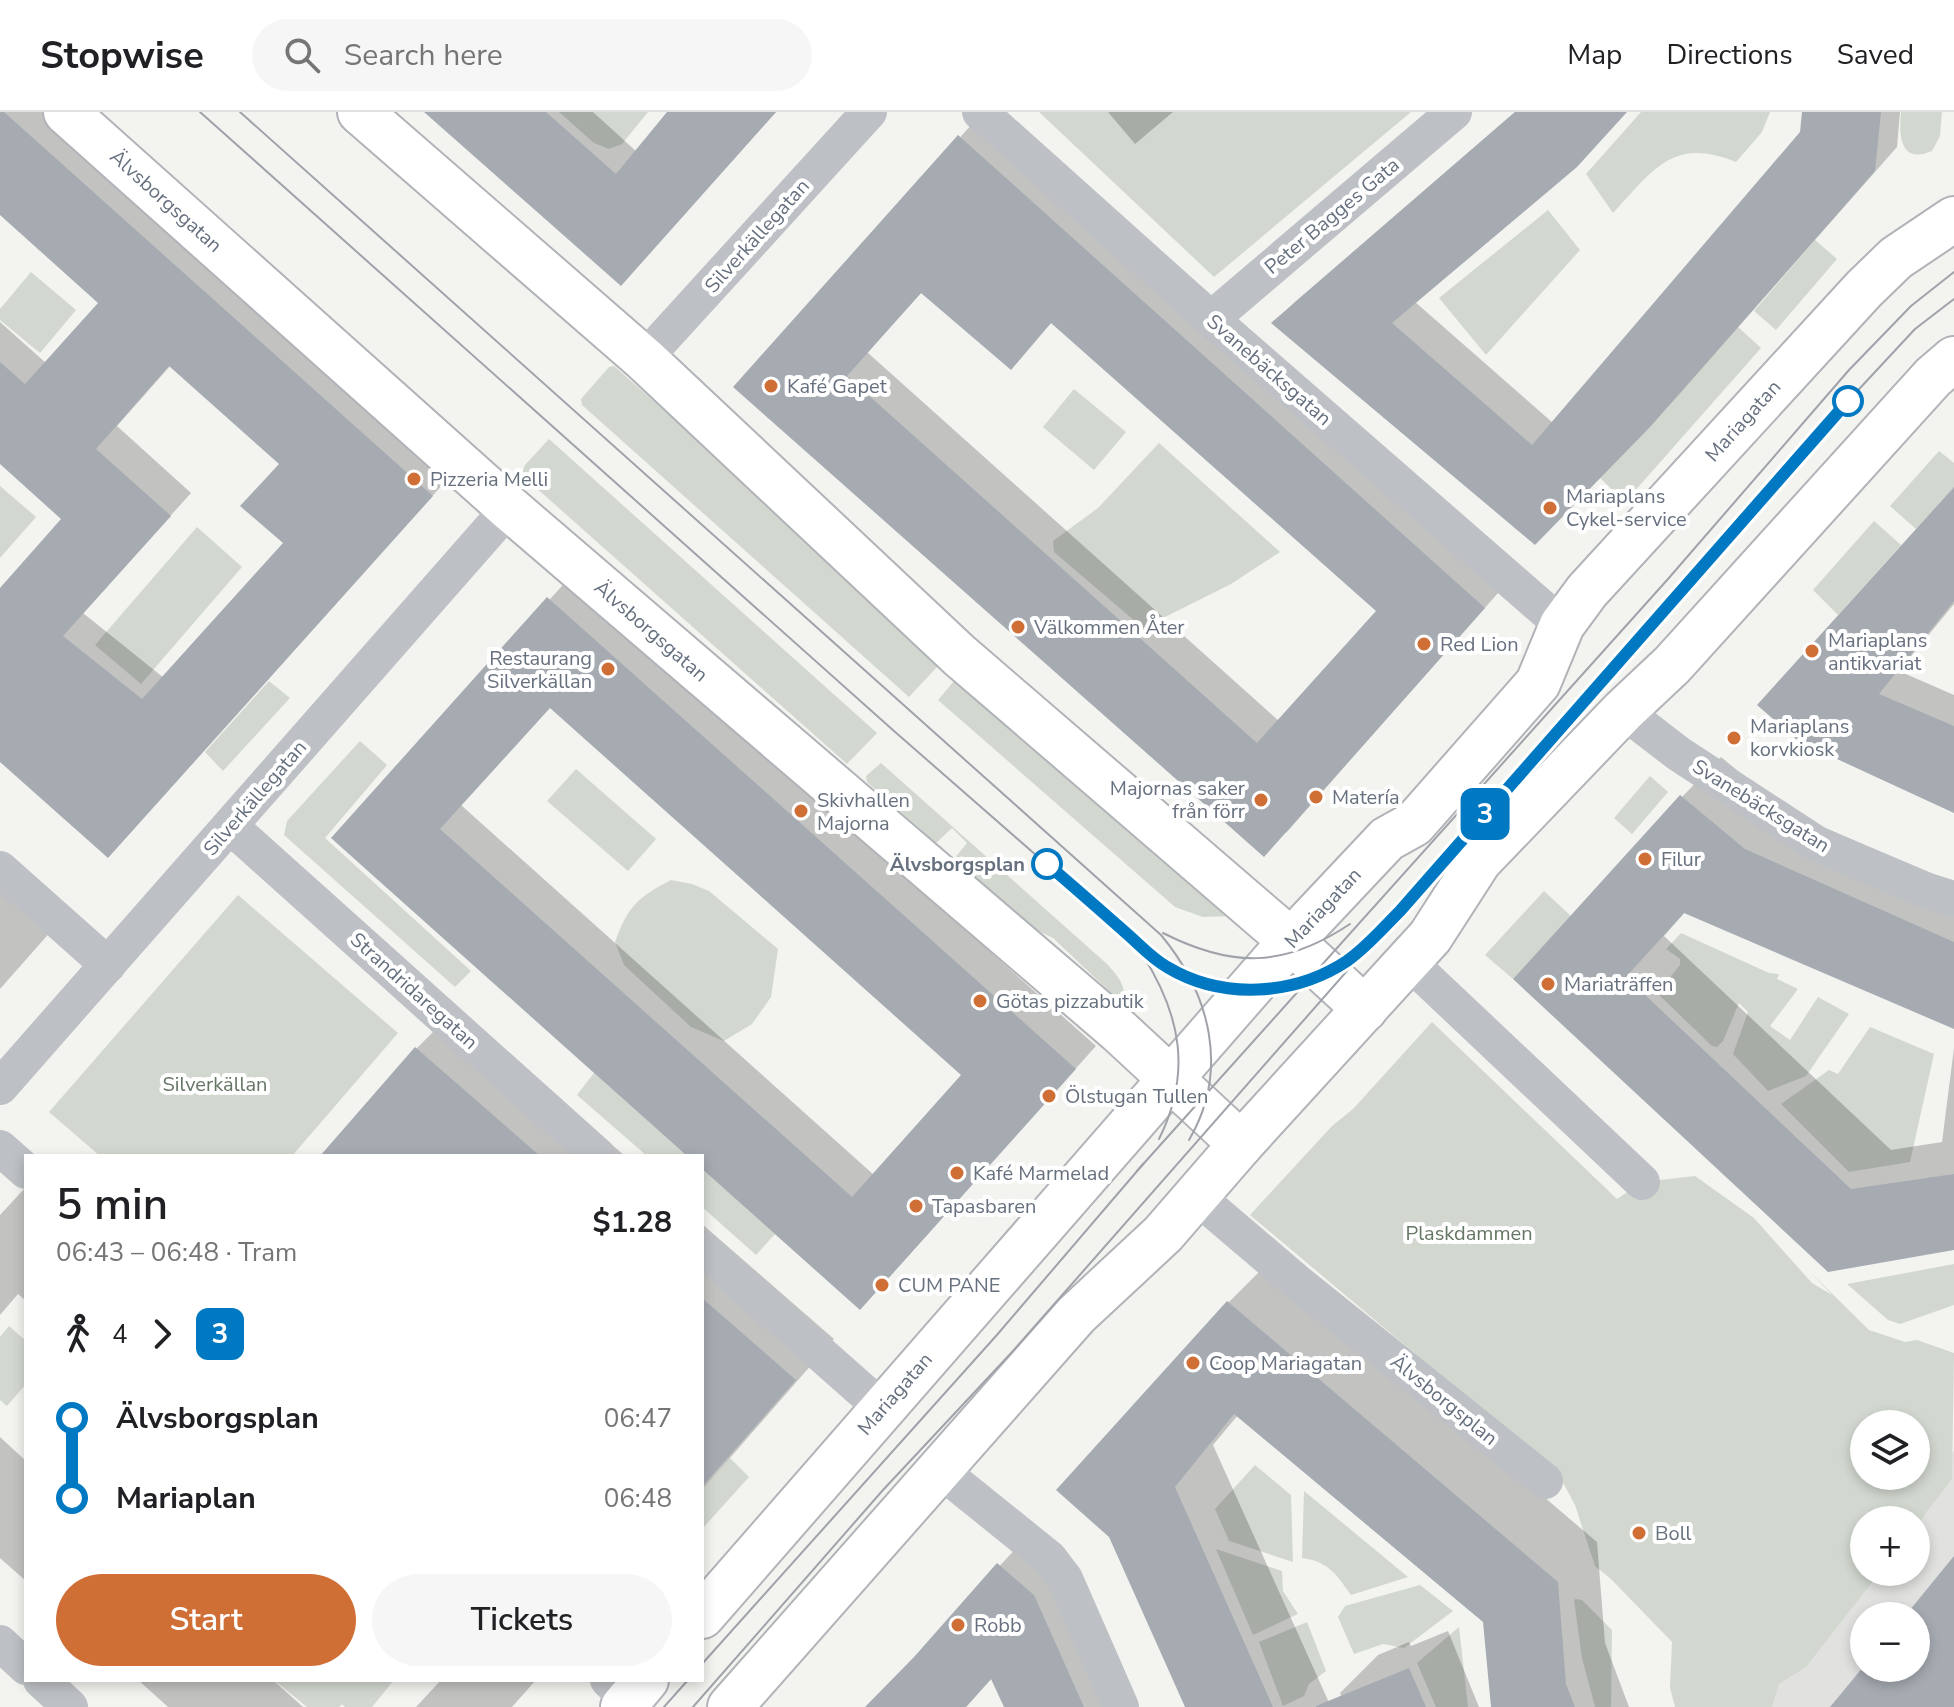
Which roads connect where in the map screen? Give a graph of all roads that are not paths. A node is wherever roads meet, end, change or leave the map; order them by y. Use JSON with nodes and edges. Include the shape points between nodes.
{"nodes":[{"id":1,"x":66,"y":112,"type":"edge"},
{"id":2,"x":360,"y":112,"type":"edge"},
{"id":3,"x":869,"y":112,"type":"edge"},
{"id":4,"x":980,"y":112,"type":"edge"},
{"id":5,"x":1454,"y":112,"type":"edge"},
{"id":6,"x":1954,"y":219,"type":"edge"},
{"id":7,"x":1211,"y":319,"type":"junction"},
{"id":8,"x":644,"y":359,"type":"junction"},
{"id":9,"x":1954,"y":359,"type":"edge"},
{"id":10,"x":509,"y":508,"type":"junction"},
{"id":11,"x":1562,"y":625,"type":"junction"},
{"id":12,"x":1623,"y":711,"type":"junction"},
{"id":13,"x":230,"y":826,"type":"junction"},
{"id":14,"x":0,"y":869,"type":"edge"},
{"id":15,"x":1954,"y":899,"type":"edge"},
{"id":16,"x":1291,"y":941,"type":"junction"},
{"id":17,"x":1408,"y":961,"type":"junction"},
{"id":18,"x":108,"y":965,"type":"junction"},
{"id":19,"x":1365,"y":1009,"type":"junction"},
{"id":20,"x":1171,"y":1079,"type":"junction"},
{"id":21,"x":0,"y":1087,"type":"edge"},
{"id":22,"x":1241,"y":1144,"type":"junction"},
{"id":23,"x":0,"y":1148,"type":"edge"},
{"id":24,"x":596,"y":1154,"type":"edge"},
{"id":25,"x":24,"y":1169,"type":"edge"},
{"id":26,"x":1642,"y":1182,"type":"dead end"},
{"id":27,"x":1196,"y":1196,"type":"junction"},
{"id":28,"x":704,"y":1251,"type":"edge"},
{"id":29,"x":883,"y":1409,"type":"junction"},
{"id":30,"x":941,"y":1471,"type":"junction"},
{"id":31,"x":1545,"y":1481,"type":"dead end"},
{"id":32,"x":704,"y":1614,"type":"edge"},
{"id":33,"x":0,"y":1643,"type":"edge"},
{"id":34,"x":24,"y":1665,"type":"edge"},
{"id":35,"x":730,"y":1707,"type":"edge"},
{"id":36,"x":1121,"y":1707,"type":"edge"}],
"edges":[{"from":1,"to":10,"type":"street","name":"Älvsborgsgatan"},
{"from":2,"to":8,"type":"street"},
{"from":3,"to":8,"type":"street","name":"Silverkällegatan"},
{"from":4,"to":7,"type":"street","name":"Svanebäcksgatan"},
{"from":5,"to":7,"type":"street","name":"Peter Bagges Gata"},
{"from":6,"to":11,"type":"street","name":"Mariagatan","via":[[1896,258],[1864,289],[1587,591]]},
{"from":7,"to":11,"type":"street","name":"Svanebäcksgatan"},
{"from":8,"to":16,"type":"street","via":[[959,655]]},
{"from":9,"to":12,"type":"street","via":[[1672,665]]},
{"from":10,"to":13,"type":"street","name":"Silverkällegatan"},
{"from":10,"to":20,"type":"street","name":"Älvsborgsgatan"},
{"from":11,"to":16,"type":"street","name":"Mariagatan","via":[[1538,683],[1414,824],[1387,839]]},
{"from":12,"to":15,"type":"street","name":"Svanebäcksgatan","via":[[1817,844]]},
{"from":12,"to":17,"type":"street","via":[[1479,861],[1430,937]]},
{"from":13,"to":18,"type":"street","name":"Silverkällegatan"},
{"from":13,"to":24,"type":"street","name":"Strandridaregatan"},
{"from":14,"to":18,"type":"street"},
{"from":16,"to":19,"type":"street"},
{"from":16,"to":20,"type":"street","name":"Mariagatan"},
{"from":17,"to":19,"type":"street"},
{"from":17,"to":26,"type":"street"},
{"from":18,"to":21,"type":"street","name":"Silverkällegatan"},
{"from":19,"to":22,"type":"street"},
{"from":20,"to":22,"type":"street","name":"Älvsborgsgatan"},
{"from":20,"to":29,"type":"street","name":"Mariagatan"},
{"from":22,"to":27,"type":"street"},
{"from":23,"to":25,"type":"street"},
{"from":27,"to":30,"type":"street","via":[[1076,1315]]},
{"from":27,"to":31,"type":"street","name":"Älvsborgsplan"},
{"from":28,"to":29,"type":"street"},
{"from":29,"to":32,"type":"street","name":"Mariagatan"},
{"from":30,"to":35,"type":"street"},
{"from":30,"to":36,"type":"street","via":[[1049,1558],[1065,1579]]},
{"from":33,"to":34,"type":"street"}]}
